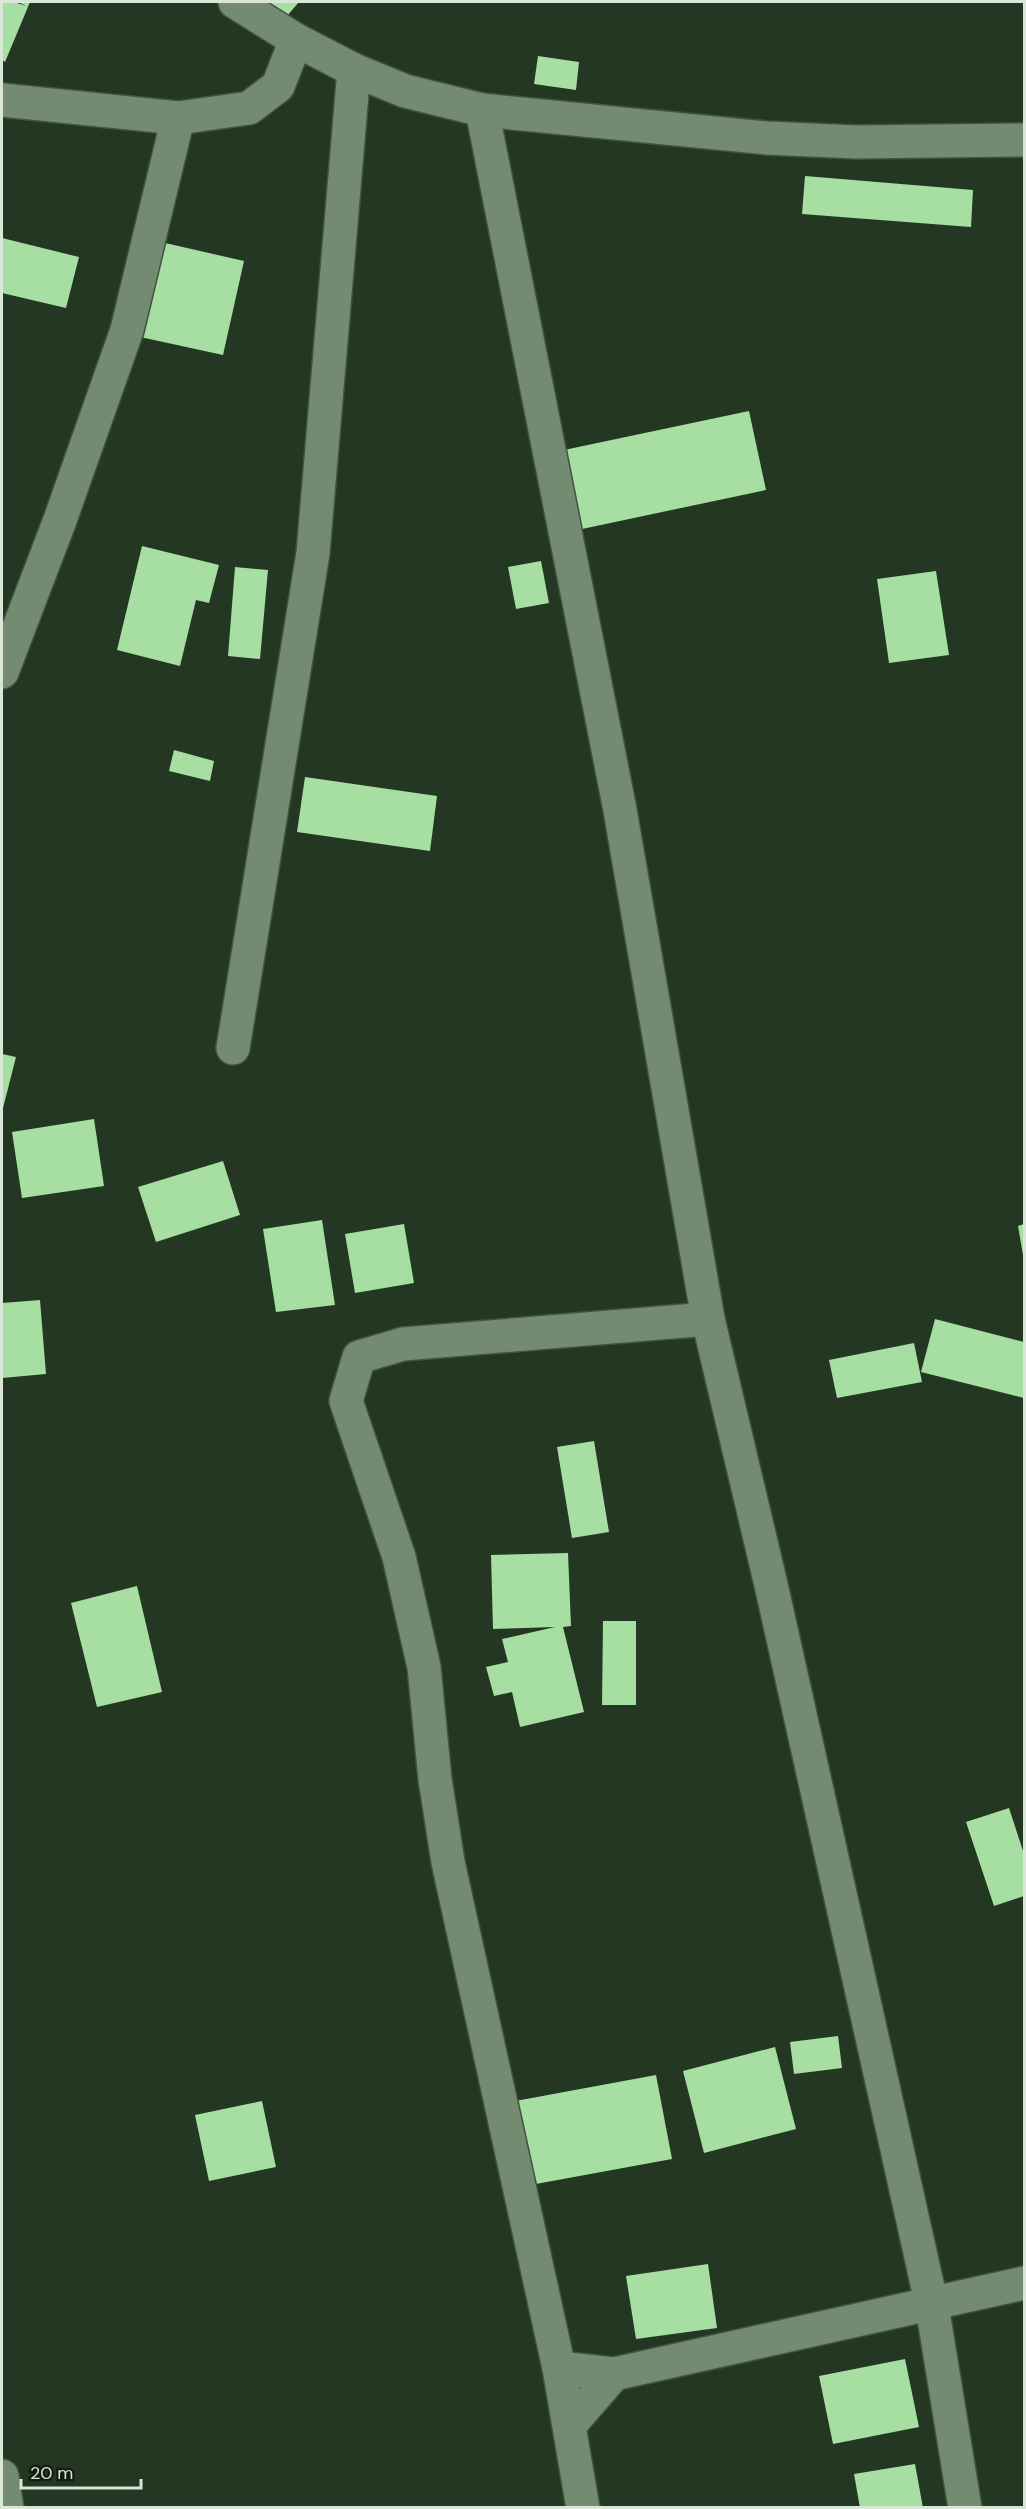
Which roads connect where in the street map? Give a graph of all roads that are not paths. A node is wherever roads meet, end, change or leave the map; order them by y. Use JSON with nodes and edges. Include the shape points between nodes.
{"nodes":[{"id":1,"x":235,"y":2,"type":"edge"},
{"id":2,"x":296,"y":40,"type":"junction"},
{"id":3,"x":354,"y":70,"type":"junction"},
{"id":4,"x":2,"y":100,"type":"edge"},
{"id":5,"x":482,"y":110,"type":"junction"},
{"id":6,"x":178,"y":118,"type":"junction"},
{"id":7,"x":1024,"y":140,"type":"edge"},
{"id":8,"x":2,"y":672,"type":"edge"},
{"id":9,"x":233,"y":1048,"type":"dead end"},
{"id":10,"x":708,"y":1320,"type":"junction"},
{"id":11,"x":1024,"y":2283,"type":"edge"},
{"id":12,"x":933,"y":2306,"type":"junction"},
{"id":13,"x":559,"y":2368,"type":"junction"},
{"id":14,"x":614,"y":2374,"type":"junction"},
{"id":15,"x":569,"y":2426,"type":"junction"},
{"id":16,"x":2,"y":2476,"type":"edge"},
{"id":17,"x":7,"y":2508,"type":"edge"},
{"id":18,"x":583,"y":2508,"type":"edge"},
{"id":19,"x":965,"y":2508,"type":"edge"}],
"edges":[{"from":1,"to":2,"type":"street"},
{"from":2,"to":3,"type":"street"},
{"from":2,"to":6,"type":"street","via":[[278,86],[249,108]]},
{"from":3,"to":5,"type":"street","via":[[405,91]]},
{"from":3,"to":9,"type":"street","via":[[313,553]]},
{"from":4,"to":6,"type":"street"},
{"from":5,"to":7,"type":"street","via":[[767,138],[856,142]]},
{"from":5,"to":10,"type":"street","via":[[620,810]]},
{"from":6,"to":8,"type":"street","via":[[126,330]]},
{"from":10,"to":12,"type":"street"},
{"from":10,"to":13,"type":"street","via":[[403,1344],[359,1358],[346,1401],[399,1557],[424,1667],[448,1862]]},
{"from":11,"to":12,"type":"street"},
{"from":12,"to":14,"type":"street"},
{"from":12,"to":19,"type":"street"},
{"from":13,"to":14,"type":"street"},
{"from":13,"to":15,"type":"street"},
{"from":14,"to":15,"type":"street"},
{"from":15,"to":18,"type":"street"},
{"from":16,"to":17,"type":"street"}]}
